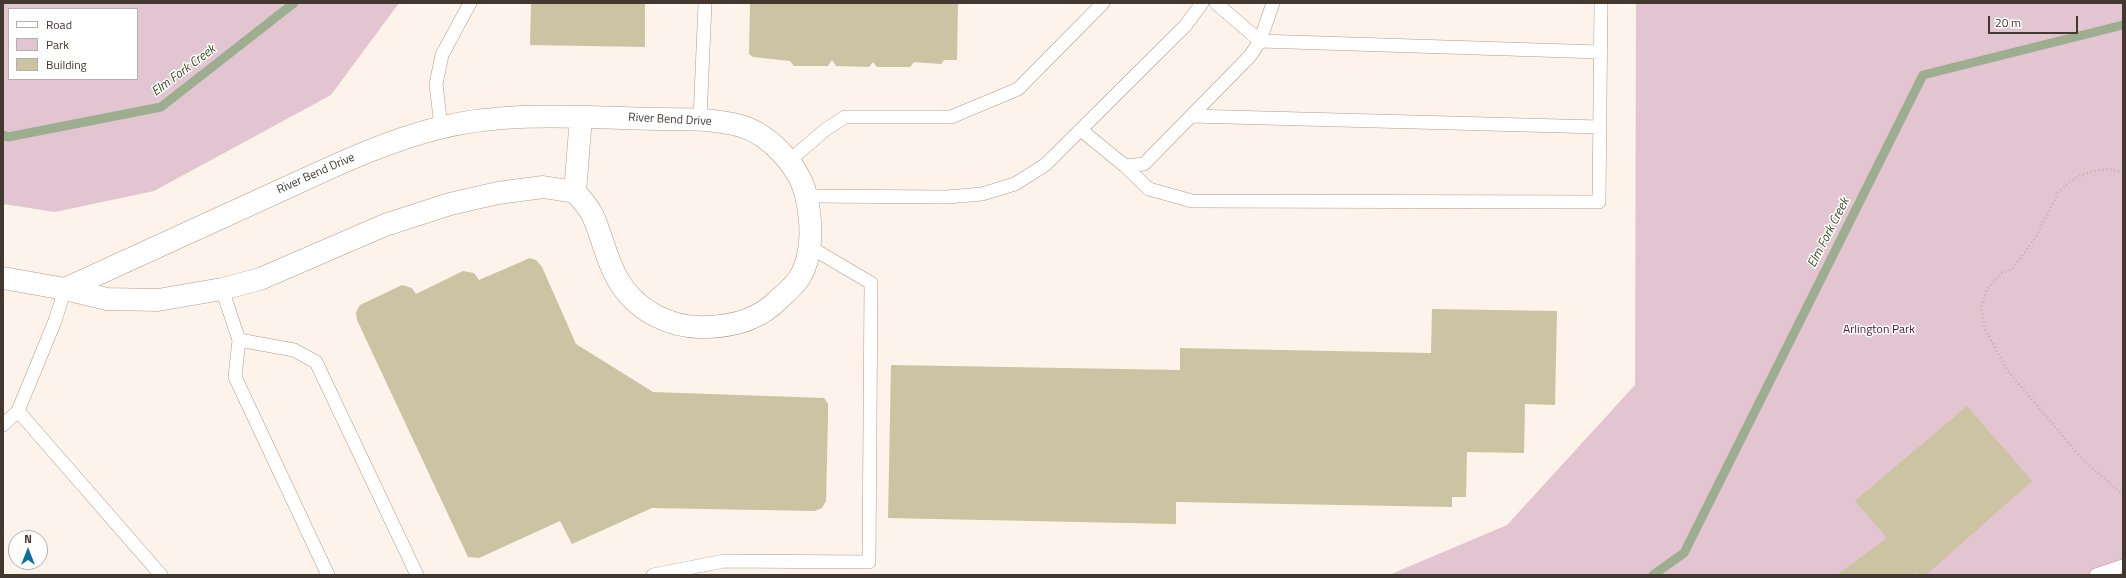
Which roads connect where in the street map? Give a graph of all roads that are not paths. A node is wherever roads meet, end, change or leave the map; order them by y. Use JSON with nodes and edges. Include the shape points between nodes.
{"nodes":[{"id":1,"x":470,"y":3,"type":"edge"},
{"id":2,"x":705,"y":3,"type":"edge"},
{"id":3,"x":1103,"y":3,"type":"edge"},
{"id":4,"x":1202,"y":3,"type":"edge"},
{"id":5,"x":1216,"y":3,"type":"edge"},
{"id":6,"x":1273,"y":3,"type":"edge"},
{"id":7,"x":1601,"y":3,"type":"edge"},
{"id":8,"x":1260,"y":41,"type":"junction"},
{"id":9,"x":1600,"y":52,"type":"junction"},
{"id":10,"x":1191,"y":116,"type":"junction"},
{"id":11,"x":581,"y":118,"type":"junction"},
{"id":12,"x":700,"y":120,"type":"junction"},
{"id":13,"x":441,"y":127,"type":"junction"},
{"id":14,"x":1599,"y":127,"type":"junction"},
{"id":15,"x":1081,"y":130,"type":"junction"},
{"id":16,"x":789,"y":161,"type":"junction"},
{"id":17,"x":1125,"y":166,"type":"junction"},
{"id":18,"x":575,"y":192,"type":"junction"},
{"id":19,"x":807,"y":196,"type":"junction"},
{"id":20,"x":810,"y":247,"type":"junction"},
{"id":21,"x":3,"y":278,"type":"edge"},
{"id":22,"x":65,"y":288,"type":"junction"},
{"id":23,"x":222,"y":288,"type":"junction"},
{"id":24,"x":239,"y":340,"type":"junction"},
{"id":25,"x":18,"y":411,"type":"junction"},
{"id":26,"x":3,"y":425,"type":"edge"},
{"id":27,"x":2123,"y":566,"type":"edge"},
{"id":28,"x":161,"y":575,"type":"edge"},
{"id":29,"x":328,"y":575,"type":"edge"},
{"id":30,"x":417,"y":575,"type":"edge"},
{"id":31,"x":653,"y":575,"type":"edge"},
{"id":32,"x":2096,"y":575,"type":"edge"}],
"edges":[{"from":1,"to":13,"type":"lane","via":[[442,55],[436,84]]},
{"from":2,"to":12,"type":"lane"},
{"from":3,"to":16,"type":"lane","via":[[1018,89],[951,117],[845,118],[825,130]]},
{"from":4,"to":15,"type":"lane","via":[[1186,25]]},
{"from":5,"to":8,"type":"lane"},
{"from":6,"to":8,"type":"lane"},
{"from":7,"to":9,"type":"lane"},
{"from":8,"to":9,"type":"lane"},
{"from":8,"to":10,"type":"lane","via":[[1250,56]]},
{"from":9,"to":14,"type":"lane"},
{"from":10,"to":14,"type":"lane"},
{"from":10,"to":17,"type":"lane","via":[[1144,164]]},
{"from":11,"to":12,"type":"street","name":"River Bend Drive"},
{"from":11,"to":13,"type":"street","name":"River Bend Drive","via":[[514,116]]},
{"from":11,"to":18,"type":"street"},
{"from":12,"to":16,"type":"street","name":"River Bend Drive","via":[[743,126],[773,144]]},
{"from":13,"to":22,"type":"street","name":"River Bend Drive","via":[[359,155]]},
{"from":14,"to":17,"type":"lane","via":[[1599,202],[1192,201],[1149,189]]},
{"from":15,"to":17,"type":"lane"},
{"from":15,"to":19,"type":"lane","via":[[1045,165],[1015,184],[982,194],[947,197]]},
{"from":16,"to":19,"type":"street","name":"River Bend Drive"},
{"from":18,"to":20,"type":"street","name":"River Bend Drive","via":[[592,214],[618,280],[638,304],[671,323],[694,328],[724,326],[755,318],[778,301],[800,276]]},
{"from":18,"to":23,"type":"street","via":[[543,187],[498,193],[450,204],[385,225],[260,278]]},
{"from":19,"to":20,"type":"street","name":"River Bend Drive"},
{"from":20,"to":31,"type":"lane","via":[[871,282],[869,562],[724,561]]},
{"from":21,"to":22,"type":"street"},
{"from":22,"to":23,"type":"street","via":[[107,299],[158,300]]},
{"from":22,"to":25,"type":"lane","via":[[55,321]]},
{"from":23,"to":24,"type":"lane"},
{"from":24,"to":29,"type":"lane","via":[[235,377]]},
{"from":24,"to":30,"type":"lane","via":[[294,350],[316,362]]},
{"from":25,"to":26,"type":"lane"},
{"from":25,"to":28,"type":"lane"},
{"from":27,"to":32,"type":"lane"}]}
